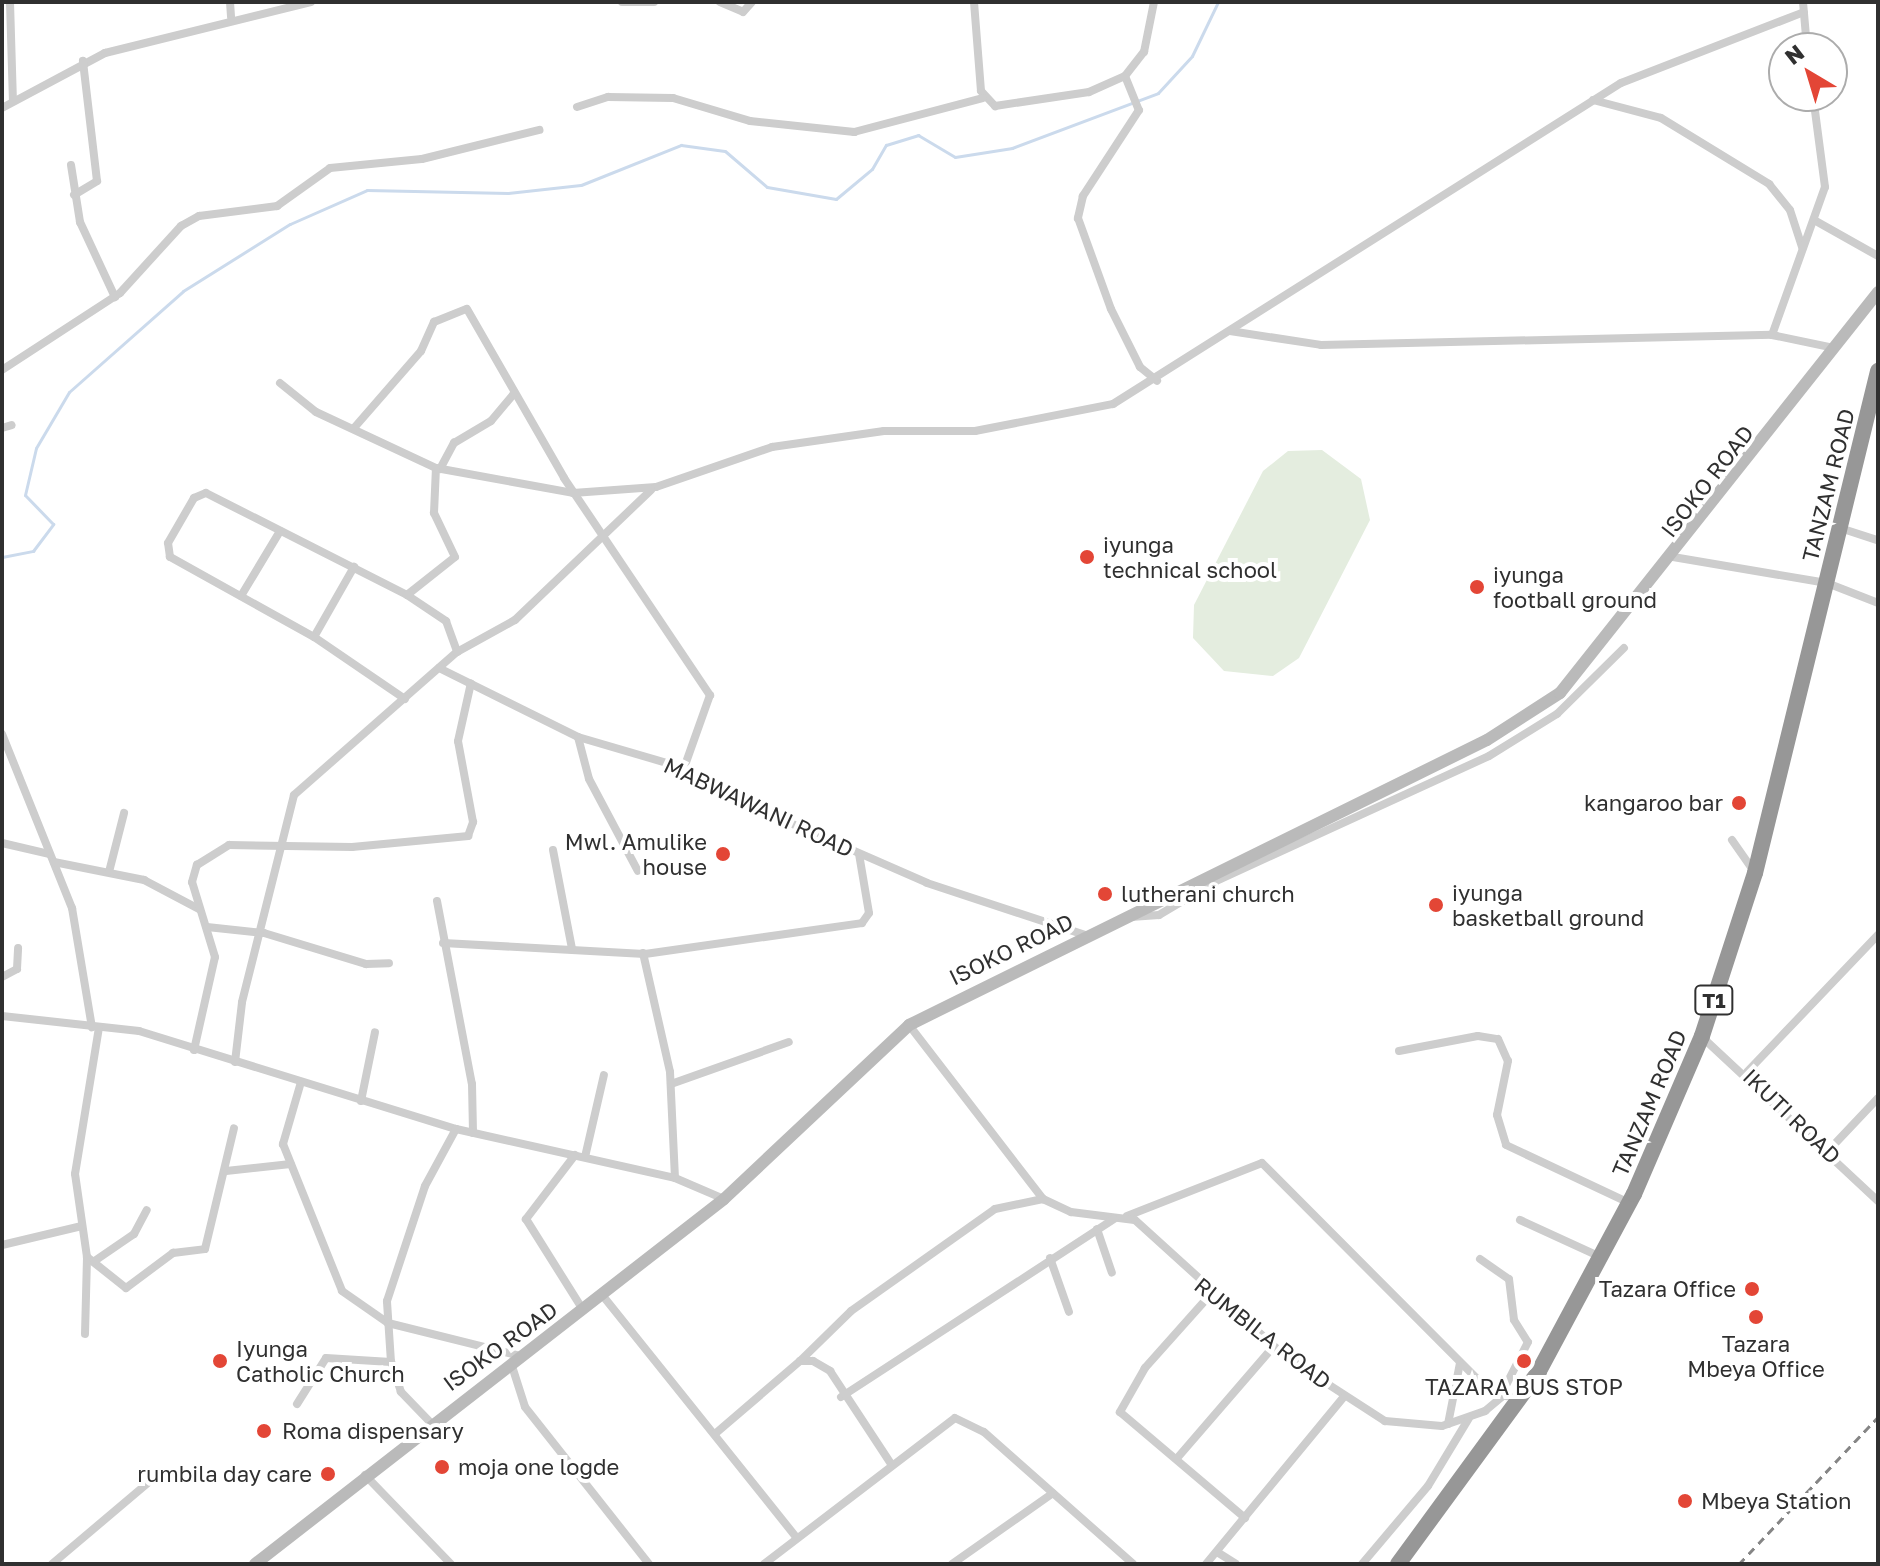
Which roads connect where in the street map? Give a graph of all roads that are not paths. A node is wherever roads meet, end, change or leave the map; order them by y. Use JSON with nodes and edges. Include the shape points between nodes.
{"nodes":[{"id":1,"x":10,"y":2,"type":"edge"},
{"id":2,"x":230,"y":2,"type":"edge"},
{"id":3,"x":311,"y":2,"type":"edge"},
{"id":4,"x":622,"y":2,"type":"edge"},
{"id":5,"x":654,"y":2,"type":"edge"},
{"id":6,"x":720,"y":2,"type":"edge"},
{"id":7,"x":752,"y":2,"type":"edge"},
{"id":8,"x":974,"y":2,"type":"edge"},
{"id":9,"x":1154,"y":2,"type":"edge"},
{"id":10,"x":1803,"y":2,"type":"edge"},
{"id":11,"x":1804,"y":12,"type":"junction"},
{"id":12,"x":231,"y":17,"type":"junction"},
{"id":13,"x":1806,"y":32,"type":"edge"},
{"id":14,"x":83,"y":61,"type":"junction"},
{"id":15,"x":1125,"y":76,"type":"junction"},
{"id":16,"x":983,"y":98,"type":"junction"},
{"id":17,"x":1593,"y":100,"type":"junction"},
{"id":18,"x":13,"y":101,"type":"junction"},
{"id":19,"x":577,"y":107,"type":"dead end"},
{"id":20,"x":2,"y":108,"type":"edge"},
{"id":21,"x":1815,"y":112,"type":"edge"},
{"id":22,"x":539,"y":130,"type":"dead end"},
{"id":23,"x":71,"y":165,"type":"dead end"},
{"id":24,"x":74,"y":195,"type":"junction"},
{"id":25,"x":1814,"y":220,"type":"junction"},
{"id":26,"x":1802,"y":248,"type":"junction"},
{"id":27,"x":1878,"y":256,"type":"edge"},
{"id":28,"x":1878,"y":292,"type":"edge"},
{"id":29,"x":115,"y":297,"type":"junction"},
{"id":30,"x":1230,"y":331,"type":"junction"},
{"id":31,"x":1772,"y":335,"type":"junction"},
{"id":32,"x":1834,"y":348,"type":"junction"},
{"id":33,"x":2,"y":370,"type":"edge"},
{"id":34,"x":1878,"y":371,"type":"edge"},
{"id":35,"x":1157,"y":381,"type":"junction"},
{"id":36,"x":280,"y":383,"type":"dead end"},
{"id":37,"x":514,"y":394,"type":"junction"},
{"id":38,"x":354,"y":428,"type":"junction"},
{"id":39,"x":438,"y":469,"type":"junction"},
{"id":40,"x":656,"y":487,"type":"junction"},
{"id":41,"x":573,"y":493,"type":"junction"},
{"id":42,"x":1840,"y":528,"type":"junction"},
{"id":43,"x":280,"y":531,"type":"junction"},
{"id":44,"x":602,"y":537,"type":"junction"},
{"id":45,"x":1878,"y":540,"type":"edge"},
{"id":46,"x":1673,"y":557,"type":"junction"},
{"id":47,"x":354,"y":567,"type":"junction"},
{"id":48,"x":1827,"y":583,"type":"junction"},
{"id":49,"x":407,"y":595,"type":"junction"},
{"id":50,"x":241,"y":596,"type":"junction"},
{"id":51,"x":1878,"y":603,"type":"edge"},
{"id":52,"x":314,"y":637,"type":"junction"},
{"id":53,"x":1624,"y":648,"type":"dead end"},
{"id":54,"x":457,"y":652,"type":"junction"},
{"id":55,"x":439,"y":668,"type":"junction"},
{"id":56,"x":471,"y":683,"type":"junction"},
{"id":57,"x":405,"y":699,"type":"junction"},
{"id":58,"x":2,"y":734,"type":"edge"},
{"id":59,"x":578,"y":737,"type":"junction"},
{"id":60,"x":683,"y":771,"type":"junction"},
{"id":61,"x":124,"y":813,"type":"dead end"},
{"id":62,"x":1732,"y":840,"type":"dead end"},
{"id":63,"x":2,"y":843,"type":"edge"},
{"id":64,"x":282,"y":848,"type":"junction"},
{"id":65,"x":553,"y":850,"type":"dead end"},
{"id":66,"x":859,"y":854,"type":"junction"},
{"id":67,"x":51,"y":858,"type":"junction"},
{"id":68,"x":638,"y":871,"type":"dead end"},
{"id":69,"x":109,"y":872,"type":"junction"},
{"id":70,"x":1755,"y":873,"type":"junction"},
{"id":71,"x":437,"y":901,"type":"dead end"},
{"id":72,"x":201,"y":910,"type":"junction"},
{"id":73,"x":1126,"y":916,"type":"junction"},
{"id":74,"x":207,"y":927,"type":"junction"},
{"id":75,"x":264,"y":933,"type":"junction"},
{"id":76,"x":1085,"y":935,"type":"junction"},
{"id":77,"x":1878,"y":935,"type":"edge"},
{"id":78,"x":443,"y":943,"type":"junction"},
{"id":79,"x":18,"y":948,"type":"dead end"},
{"id":80,"x":572,"y":949,"type":"junction"},
{"id":81,"x":643,"y":953,"type":"junction"},
{"id":82,"x":389,"y":963,"type":"dead end"},
{"id":83,"x":2,"y":977,"type":"edge"},
{"id":84,"x":3,"y":1017,"type":"edge"},
{"id":85,"x":909,"y":1025,"type":"junction"},
{"id":86,"x":96,"y":1027,"type":"junction"},
{"id":87,"x":375,"y":1032,"type":"dead end"},
{"id":88,"x":1702,"y":1036,"type":"junction"},
{"id":89,"x":789,"y":1042,"type":"dead end"},
{"id":90,"x":194,"y":1050,"type":"junction"},
{"id":91,"x":1399,"y":1051,"type":"dead end"},
{"id":92,"x":235,"y":1062,"type":"junction"},
{"id":93,"x":1747,"y":1072,"type":"junction"},
{"id":94,"x":604,"y":1075,"type":"dead end"},
{"id":95,"x":301,"y":1082,"type":"junction"},
{"id":96,"x":671,"y":1084,"type":"junction"},
{"id":97,"x":1878,"y":1098,"type":"edge"},
{"id":98,"x":361,"y":1101,"type":"junction"},
{"id":99,"x":234,"y":1128,"type":"dead end"},
{"id":100,"x":456,"y":1129,"type":"junction"},
{"id":101,"x":473,"y":1133,"type":"junction"},
{"id":102,"x":1828,"y":1151,"type":"junction"},
{"id":103,"x":580,"y":1156,"type":"junction"},
{"id":104,"x":291,"y":1164,"type":"junction"},
{"id":105,"x":226,"y":1171,"type":"junction"},
{"id":106,"x":675,"y":1178,"type":"junction"},
{"id":107,"x":724,"y":1199,"type":"junction"},
{"id":108,"x":1043,"y":1199,"type":"junction"},
{"id":109,"x":1878,"y":1201,"type":"edge"},
{"id":110,"x":1629,"y":1203,"type":"junction"},
{"id":111,"x":147,"y":1210,"type":"dead end"},
{"id":112,"x":1123,"y":1216,"type":"junction"},
{"id":113,"x":1520,"y":1220,"type":"dead end"},
{"id":114,"x":82,"y":1226,"type":"junction"},
{"id":115,"x":1097,"y":1229,"type":"junction"},
{"id":116,"x":2,"y":1245,"type":"edge"},
{"id":117,"x":92,"y":1258,"type":"junction"},
{"id":118,"x":1050,"y":1258,"type":"junction"},
{"id":119,"x":1602,"y":1258,"type":"junction"},
{"id":120,"x":1480,"y":1259,"type":"dead end"},
{"id":121,"x":1112,"y":1273,"type":"dead end"},
{"id":122,"x":1210,"y":1295,"type":"junction"},
{"id":123,"x":603,"y":1296,"type":"junction"},
{"id":124,"x":583,"y":1310,"type":"junction"},
{"id":125,"x":1069,"y":1312,"type":"dead end"},
{"id":126,"x":388,"y":1323,"type":"junction"},
{"id":127,"x":85,"y":1334,"type":"dead end"},
{"id":128,"x":1274,"y":1346,"type":"junction"},
{"id":129,"x":516,"y":1359,"type":"junction"},
{"id":130,"x":800,"y":1361,"type":"junction"},
{"id":131,"x":391,"y":1362,"type":"junction"},
{"id":132,"x":1460,"y":1363,"type":"junction"},
{"id":133,"x":1502,"y":1395,"type":"junction"},
{"id":134,"x":1522,"y":1395,"type":"junction"},
{"id":135,"x":841,"y":1397,"type":"junction"},
{"id":136,"x":1343,"y":1398,"type":"junction"},
{"id":137,"x":297,"y":1404,"type":"dead end"},
{"id":138,"x":1469,"y":1418,"type":"junction"},
{"id":139,"x":430,"y":1422,"type":"junction"},
{"id":140,"x":1448,"y":1424,"type":"junction"},
{"id":141,"x":716,"y":1433,"type":"junction"},
{"id":142,"x":1179,"y":1456,"type":"junction"},
{"id":143,"x":891,"y":1464,"type":"junction"},
{"id":144,"x":162,"y":1471,"type":"dead end"},
{"id":145,"x":363,"y":1473,"type":"junction"},
{"id":146,"x":1053,"y":1493,"type":"junction"},
{"id":147,"x":1245,"y":1518,"type":"junction"},
{"id":148,"x":797,"y":1538,"type":"junction"},
{"id":149,"x":1217,"y":1552,"type":"junction"},
{"id":150,"x":258,"y":1563,"type":"edge"},
{"id":151,"x":52,"y":1564,"type":"edge"},
{"id":152,"x":451,"y":1564,"type":"edge"},
{"id":153,"x":649,"y":1564,"type":"edge"},
{"id":154,"x":764,"y":1564,"type":"edge"},
{"id":155,"x":952,"y":1564,"type":"edge"},
{"id":156,"x":1133,"y":1564,"type":"edge"},
{"id":157,"x":1206,"y":1564,"type":"edge"},
{"id":158,"x":1236,"y":1564,"type":"edge"},
{"id":159,"x":1362,"y":1564,"type":"edge"},
{"id":160,"x":1398,"y":1564,"type":"edge"}],
"edges":[{"from":1,"to":18,"type":"street"},
{"from":2,"to":12,"type":"street"},
{"from":3,"to":12,"type":"street"},
{"from":4,"to":5,"type":"street"},
{"from":6,"to":7,"type":"street","via":[[743,12]]},
{"from":8,"to":16,"type":"street"},
{"from":9,"to":15,"type":"street","via":[[1144,52]]},
{"from":10,"to":11,"type":"street"},
{"from":11,"to":13,"type":"street"},
{"from":11,"to":17,"type":"street","via":[[1716,52],[1630,78]]},
{"from":12,"to":14,"type":"street"},
{"from":14,"to":18,"type":"street"},
{"from":14,"to":24,"type":"street","via":[[97,181]]},
{"from":15,"to":16,"type":"street","via":[[1046,101],[995,106]]},
{"from":15,"to":35,"type":"street","via":[[1140,103],[1129,134],[1078,212],[1111,309],[1140,367]]},
{"from":16,"to":19,"type":"street","via":[[903,125],[854,132],[750,121],[673,98],[608,97]]},
{"from":17,"to":26,"type":"street","via":[[1661,118],[1769,184],[1790,210]]},
{"from":17,"to":30,"type":"street"},
{"from":18,"to":20,"type":"street"},
{"from":21,"to":25,"type":"street","via":[[1825,174]]},
{"from":22,"to":29,"type":"street","via":[[422,159],[330,168],[277,206],[199,216]]},
{"from":23,"to":24,"type":"street"},
{"from":24,"to":29,"type":"street"},
{"from":25,"to":26,"type":"street"},
{"from":25,"to":27,"type":"street"},
{"from":26,"to":31,"type":"street"},
{"from":28,"to":32,"type":"street","name":"ISOKO ROAD"},
{"from":29,"to":33,"type":"street"},
{"from":30,"to":31,"type":"street","via":[[1321,345]]},
{"from":30,"to":35,"type":"street"},
{"from":31,"to":32,"type":"street"},
{"from":32,"to":46,"type":"street","name":"ISOKO ROAD"},
{"from":34,"to":42,"type":"highway","name":"TANZAM ROAD","number":"T1"},
{"from":35,"to":40,"type":"street","via":[[1113,404],[989,429],[884,431],[772,447]]},
{"from":36,"to":38,"type":"street","via":[[309,407]]},
{"from":37,"to":38,"type":"street","via":[[461,307],[434,322],[421,351]]},
{"from":37,"to":39,"type":"street","via":[[491,421],[454,443]]},
{"from":37,"to":41,"type":"street"},
{"from":38,"to":39,"type":"street"},
{"from":39,"to":41,"type":"street"},
{"from":39,"to":49,"type":"street","via":[[434,513],[455,557]]},
{"from":40,"to":41,"type":"street"},
{"from":40,"to":44,"type":"street"},
{"from":41,"to":44,"type":"street"},
{"from":42,"to":45,"type":"street"},
{"from":42,"to":48,"type":"highway","name":"TANZAM ROAD","number":"T1"},
{"from":43,"to":47,"type":"street"},
{"from":43,"to":50,"type":"street"},
{"from":43,"to":50,"type":"street","via":[[206,493],[174,529],[170,557]]},
{"from":44,"to":54,"type":"street","via":[[515,620]]},
{"from":44,"to":60,"type":"street","via":[[710,695]]},
{"from":46,"to":48,"type":"street"},
{"from":46,"to":73,"type":"street","name":"ISOKO ROAD","via":[[1587,667],[1536,711]]},
{"from":47,"to":49,"type":"street"},
{"from":47,"to":52,"type":"street"},
{"from":48,"to":51,"type":"street"},
{"from":48,"to":70,"type":"highway","name":"TANZAM ROAD","number":"T1"},
{"from":49,"to":54,"type":"street","via":[[446,621]]},
{"from":50,"to":52,"type":"street"},
{"from":52,"to":57,"type":"street"},
{"from":53,"to":73,"type":"street","via":[[1557,714],[1489,756],[1216,881],[1159,915]]},
{"from":54,"to":55,"type":"street"},
{"from":55,"to":56,"type":"street","name":"MABWAWANI ROAD"},
{"from":55,"to":57,"type":"street"},
{"from":56,"to":59,"type":"street","name":"MABWAWANI ROAD"},
{"from":56,"to":64,"type":"street","via":[[458,741],[469,834]]},
{"from":57,"to":64,"type":"street","via":[[294,795]]},
{"from":58,"to":67,"type":"street"},
{"from":59,"to":60,"type":"street","name":"MABWAWANI ROAD"},
{"from":59,"to":68,"type":"street","via":[[589,779]]},
{"from":60,"to":66,"type":"street","name":"MABWAWANI ROAD"},
{"from":61,"to":69,"type":"street"},
{"from":62,"to":70,"type":"street"},
{"from":63,"to":67,"type":"street"},
{"from":64,"to":72,"type":"street","via":[[229,845],[204,857],[193,875]]},
{"from":64,"to":75,"type":"street"},
{"from":65,"to":80,"type":"street"},
{"from":66,"to":76,"type":"street","name":"MABWAWANI ROAD"},
{"from":66,"to":81,"type":"street","via":[[864,922]]},
{"from":67,"to":69,"type":"street"},
{"from":67,"to":86,"type":"street","via":[[75,919]]},
{"from":69,"to":72,"type":"street","via":[[156,884]]},
{"from":70,"to":88,"type":"highway","name":"TANZAM ROAD","number":"T1"},
{"from":71,"to":78,"type":"street"},
{"from":72,"to":74,"type":"street"},
{"from":73,"to":76,"type":"street","name":"ISOKO ROAD"},
{"from":74,"to":75,"type":"street"},
{"from":74,"to":90,"type":"street","via":[[212,983]]},
{"from":75,"to":82,"type":"street","via":[[369,965]]},
{"from":75,"to":92,"type":"street","via":[[244,992]]},
{"from":76,"to":85,"type":"street","name":"ISOKO ROAD"},
{"from":77,"to":93,"type":"street"},
{"from":78,"to":80,"type":"street"},
{"from":78,"to":101,"type":"street","via":[[472,1084]]},
{"from":79,"to":83,"type":"street","via":[[17,969]]},
{"from":80,"to":81,"type":"street"},
{"from":81,"to":96,"type":"street"},
{"from":84,"to":86,"type":"street"},
{"from":85,"to":107,"type":"street","name":"ISOKO ROAD"},
{"from":85,"to":108,"type":"street"},
{"from":86,"to":90,"type":"street"},
{"from":86,"to":114,"type":"street","via":[[75,1174]]},
{"from":87,"to":98,"type":"street"},
{"from":88,"to":93,"type":"street","name":"IKUTI ROAD"},
{"from":88,"to":110,"type":"highway","name":"TANZAM ROAD","number":"T1"},
{"from":89,"to":96,"type":"street"},
{"from":90,"to":92,"type":"street"},
{"from":91,"to":110,"type":"street","via":[[1478,1036],[1498,1039],[1508,1061],[1497,1115],[1506,1145]]},
{"from":92,"to":95,"type":"street"},
{"from":93,"to":102,"type":"street","name":"IKUTI ROAD"},
{"from":94,"to":103,"type":"street"},
{"from":95,"to":98,"type":"street"},
{"from":95,"to":104,"type":"street","via":[[283,1136]]},
{"from":96,"to":106,"type":"street"},
{"from":97,"to":102,"type":"street"},
{"from":98,"to":100,"type":"street"},
{"from":99,"to":105,"type":"street"},
{"from":100,"to":101,"type":"street"},
{"from":100,"to":126,"type":"street","via":[[418,1203],[393,1279]]},
{"from":101,"to":103,"type":"street"},
{"from":102,"to":109,"type":"street","name":"IKUTI ROAD"},
{"from":103,"to":106,"type":"street"},
{"from":103,"to":124,"type":"street","via":[[526,1219]]},
{"from":104,"to":105,"type":"street"},
{"from":104,"to":126,"type":"street","via":[[342,1291]]},
{"from":105,"to":117,"type":"street","via":[[205,1249],[173,1253],[126,1288]]},
{"from":106,"to":107,"type":"street"},
{"from":107,"to":123,"type":"street","name":"ISOKO ROAD"},
{"from":108,"to":112,"type":"street","via":[[1071,1212]]},
{"from":108,"to":130,"type":"street","via":[[995,1209],[851,1311]]},
{"from":110,"to":119,"type":"highway","name":"TANZAM ROAD","number":"T1"},
{"from":111,"to":117,"type":"street","via":[[134,1234]]},
{"from":112,"to":115,"type":"street"},
{"from":112,"to":122,"type":"street","name":"RUMBILA ROAD","via":[[1158,1237]]},
{"from":112,"to":132,"type":"street","via":[[1262,1163]]},
{"from":113,"to":119,"type":"street"},
{"from":114,"to":116,"type":"street"},
{"from":114,"to":117,"type":"street"},
{"from":115,"to":118,"type":"street"},
{"from":115,"to":121,"type":"street"},
{"from":117,"to":127,"type":"street"},
{"from":118,"to":125,"type":"street"},
{"from":118,"to":135,"type":"street"},
{"from":119,"to":134,"type":"highway","name":"TANZAM ROAD","number":"T1"},
{"from":120,"to":133,"type":"street","via":[[1507,1275],[1514,1320],[1528,1342]]},
{"from":122,"to":128,"type":"street","name":"RUMBILA ROAD"},
{"from":122,"to":142,"type":"street","via":[[1120,1408]]},
{"from":123,"to":124,"type":"street","name":"ISOKO ROAD"},
{"from":123,"to":141,"type":"street"},
{"from":124,"to":129,"type":"street","name":"ISOKO ROAD"},
{"from":126,"to":129,"type":"street"},
{"from":126,"to":131,"type":"street"},
{"from":128,"to":136,"type":"street","name":"RUMBILA ROAD"},
{"from":128,"to":142,"type":"street"},
{"from":129,"to":139,"type":"street","name":"ISOKO ROAD"},
{"from":129,"to":153,"type":"street","via":[[525,1407]]},
{"from":130,"to":135,"type":"street","via":[[827,1367]]},
{"from":130,"to":141,"type":"street"},
{"from":131,"to":137,"type":"street","via":[[326,1358]]},
{"from":131,"to":139,"type":"street","via":[[409,1406]]},
{"from":132,"to":133,"type":"street"},
{"from":132,"to":140,"type":"street"},
{"from":133,"to":134,"type":"street"},
{"from":133,"to":138,"type":"street","name":"RUMBILA ROAD"},
{"from":134,"to":160,"type":"highway","name":"TANZAM ROAD","number":"T1"},
{"from":135,"to":143,"type":"street"},
{"from":136,"to":140,"type":"street","name":"RUMBILA ROAD","via":[[1385,1421]]},
{"from":136,"to":147,"type":"street"},
{"from":138,"to":140,"type":"street","name":"RUMBILA ROAD"},
{"from":138,"to":159,"type":"street","via":[[1428,1486]]},
{"from":139,"to":145,"type":"street","name":"ISOKO ROAD"},
{"from":141,"to":148,"type":"street"},
{"from":142,"to":147,"type":"street"},
{"from":143,"to":146,"type":"street","via":[[947,1420],[962,1419]]},
{"from":143,"to":148,"type":"street"},
{"from":144,"to":151,"type":"street"},
{"from":145,"to":150,"type":"street","name":"ISOKO ROAD"},
{"from":145,"to":152,"type":"street"},
{"from":146,"to":155,"type":"street"},
{"from":146,"to":156,"type":"street"},
{"from":147,"to":149,"type":"street"},
{"from":148,"to":154,"type":"street"},
{"from":149,"to":157,"type":"street"},
{"from":149,"to":158,"type":"street"}]}
